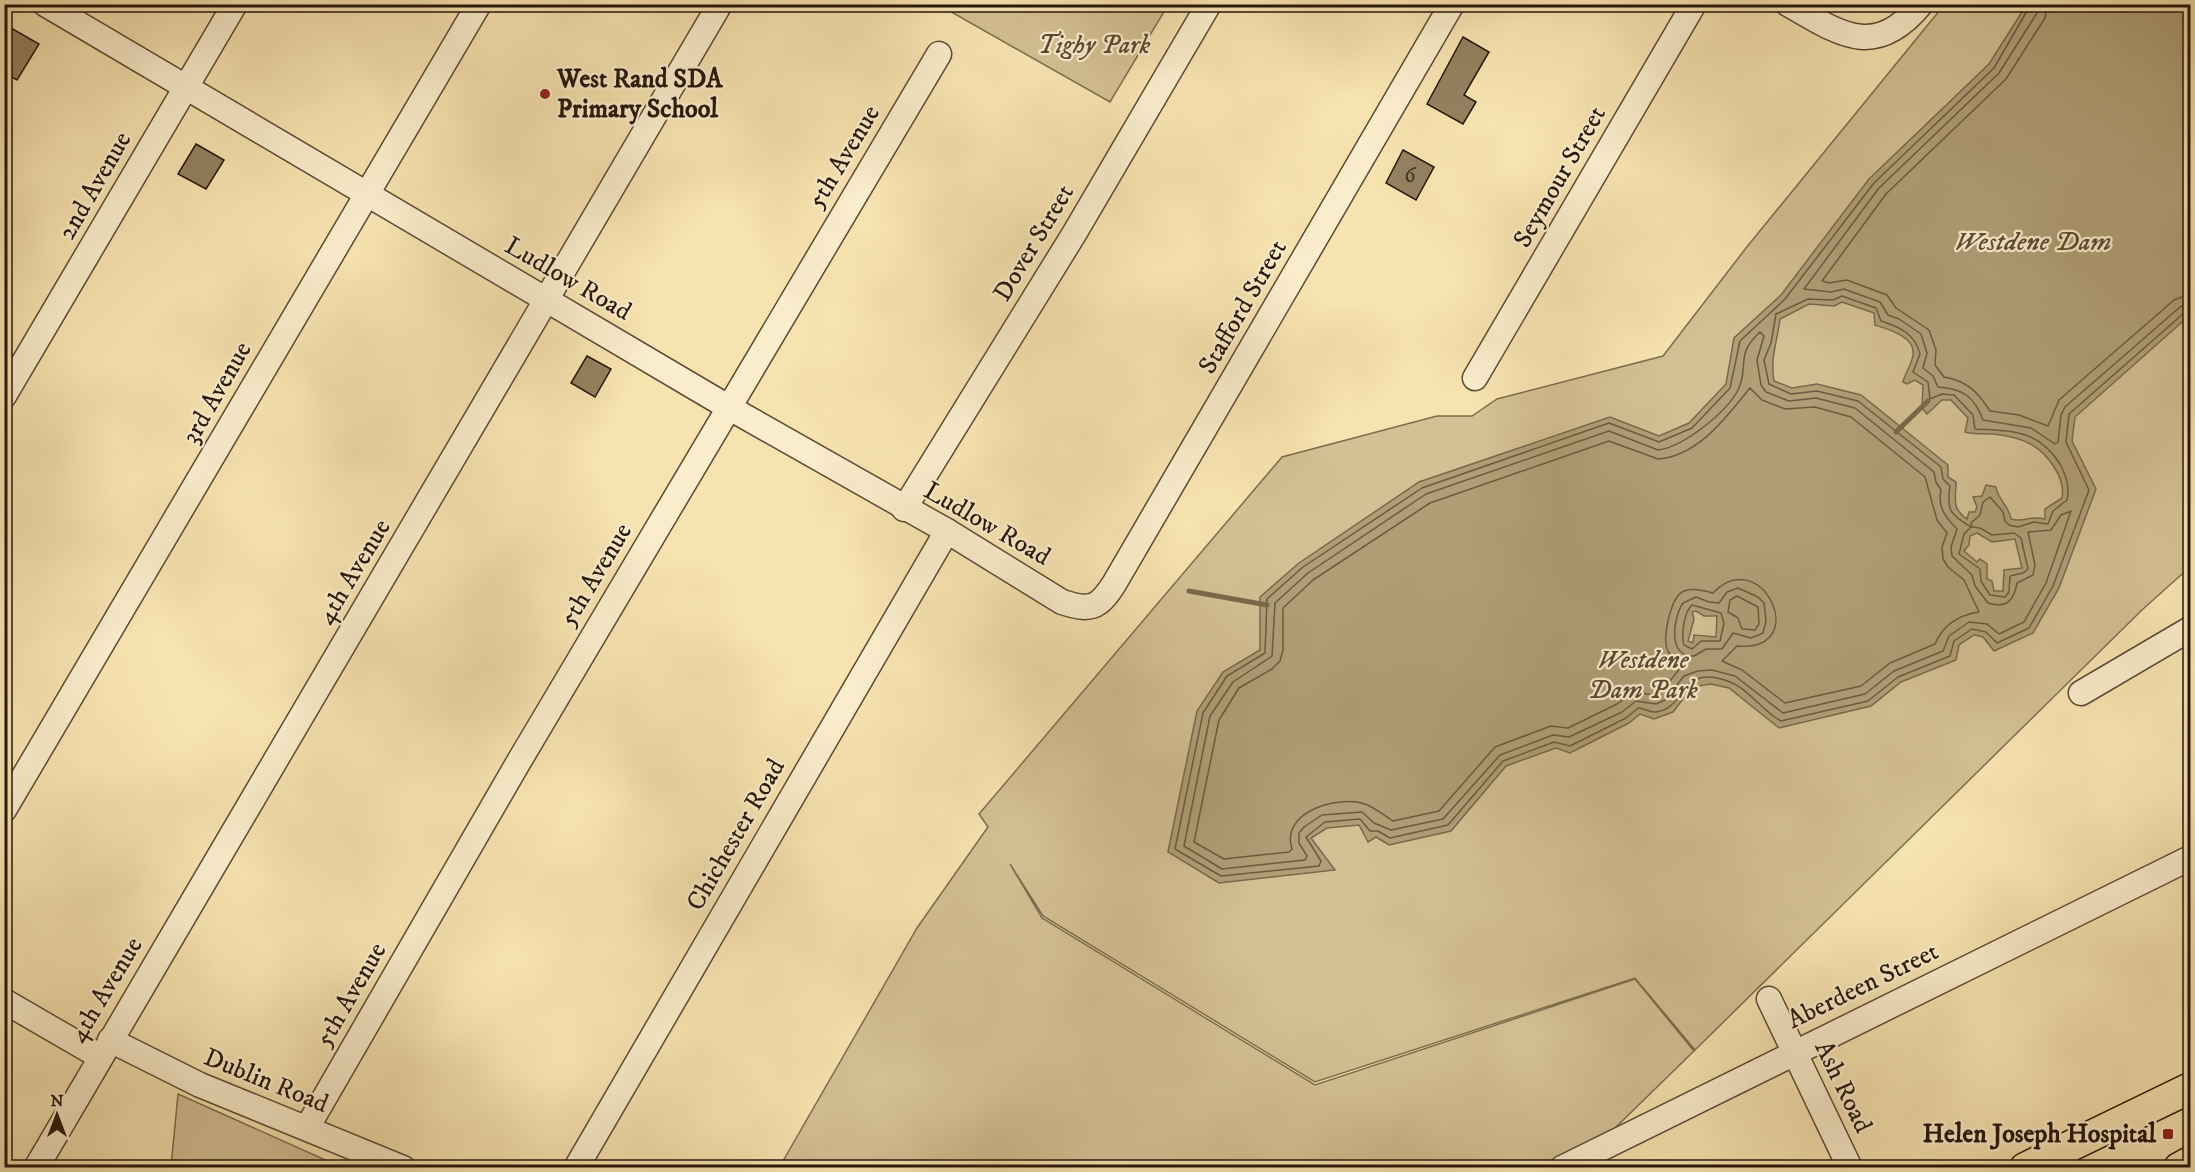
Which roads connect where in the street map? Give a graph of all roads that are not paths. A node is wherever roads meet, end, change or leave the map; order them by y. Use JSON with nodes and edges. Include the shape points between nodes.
{"nodes":[{"id":1,"x":45,"y":4,"type":"edge"},
{"id":2,"x":235,"y":4,"type":"edge"},
{"id":3,"x":479,"y":4,"type":"edge"},
{"id":4,"x":720,"y":4,"type":"edge"},
{"id":5,"x":1209,"y":4,"type":"edge"},
{"id":6,"x":1452,"y":4,"type":"edge"},
{"id":7,"x":1694,"y":4,"type":"edge"},
{"id":8,"x":1788,"y":4,"type":"edge"},
{"id":9,"x":1921,"y":4,"type":"edge"},
{"id":10,"x":939,"y":54,"type":"dead end"},
{"id":11,"x":185,"y":89,"type":"junction"},
{"id":12,"x":367,"y":194,"type":"junction"},
{"id":13,"x":548,"y":301,"type":"junction"},
{"id":14,"x":1475,"y":378,"type":"dead end"},
{"id":15,"x":4,"y":396,"type":"edge"},
{"id":16,"x":728,"y":407,"type":"junction"},
{"id":17,"x":904,"y":508,"type":"junction"},
{"id":18,"x":947,"y":531,"type":"junction"},
{"id":19,"x":1062,"y":602,"type":"joint"},
{"id":20,"x":2190,"y":629,"type":"edge"},
{"id":21,"x":2081,"y":693,"type":"dead end"},
{"id":22,"x":4,"y":810,"type":"edge"},
{"id":23,"x":2190,"y":858,"type":"edge"},
{"id":24,"x":1769,"y":999,"type":"dead end"},
{"id":25,"x":4,"y":1001,"type":"edge"},
{"id":26,"x":105,"y":1048,"type":"junction"},
{"id":27,"x":1794,"y":1051,"type":"junction"},
{"id":28,"x":2190,"y":1088,"type":"edge"},
{"id":29,"x":307,"y":1128,"type":"junction"},
{"id":30,"x":2190,"y":1162,"type":"edge"},
{"id":31,"x":36,"y":1167,"type":"edge"},
{"id":32,"x":403,"y":1167,"type":"edge"},
{"id":33,"x":576,"y":1167,"type":"edge"},
{"id":34,"x":1562,"y":1167,"type":"edge"},
{"id":35,"x":1850,"y":1167,"type":"edge"},
{"id":36,"x":2025,"y":1167,"type":"edge"},
{"id":37,"x":2179,"y":1167,"type":"edge"}],
"edges":[{"from":1,"to":11,"type":"street","name":"Ludlow Road"},
{"from":2,"to":11,"type":"street","name":"2nd Avenue"},
{"from":3,"to":12,"type":"street","name":"3rd Avenue"},
{"from":4,"to":13,"type":"street","name":"4th Avenue"},
{"from":5,"to":17,"type":"street","name":"Dover Street","via":[[1074,234]]},
{"from":6,"to":19,"type":"street","name":"Stafford Street","via":[[1104,600],[1081,608]]},
{"from":7,"to":14,"type":"street","name":"Seymour Street"},
{"from":8,"to":9,"type":"street","via":[[1838,33],[1865,38],[1897,29]]},
{"from":10,"to":16,"type":"street","name":"5th Avenue"},
{"from":11,"to":12,"type":"street","name":"Ludlow Road"},
{"from":11,"to":15,"type":"street","name":"2nd Avenue"},
{"from":12,"to":13,"type":"street","name":"Ludlow Road"},
{"from":12,"to":22,"type":"street","name":"3rd Avenue"},
{"from":13,"to":16,"type":"street","name":"Ludlow Road"},
{"from":13,"to":26,"type":"street","name":"4th Avenue"},
{"from":16,"to":17,"type":"street","name":"Ludlow Road"},
{"from":16,"to":29,"type":"street","name":"5th Avenue"},
{"from":17,"to":18,"type":"street","name":"Ludlow Road"},
{"from":18,"to":19,"type":"street","name":"Ludlow Road"},
{"from":18,"to":33,"type":"street","name":"Chichester Road"},
{"from":20,"to":21,"type":"street"},
{"from":23,"to":27,"type":"street","name":"Aberdeen Street"},
{"from":24,"to":27,"type":"street","name":"Ash Road"},
{"from":25,"to":26,"type":"street","name":"Dublin Road"},
{"from":26,"to":29,"type":"street","name":"Dublin Road"},
{"from":26,"to":31,"type":"street","name":"4th Avenue"},
{"from":27,"to":34,"type":"street","name":"Aberdeen Street"},
{"from":27,"to":35,"type":"street","name":"Ash Road"},
{"from":28,"to":36,"type":"main road"},
{"from":29,"to":32,"type":"street","name":"Dublin Road"},
{"from":30,"to":37,"type":"main road"}]}
